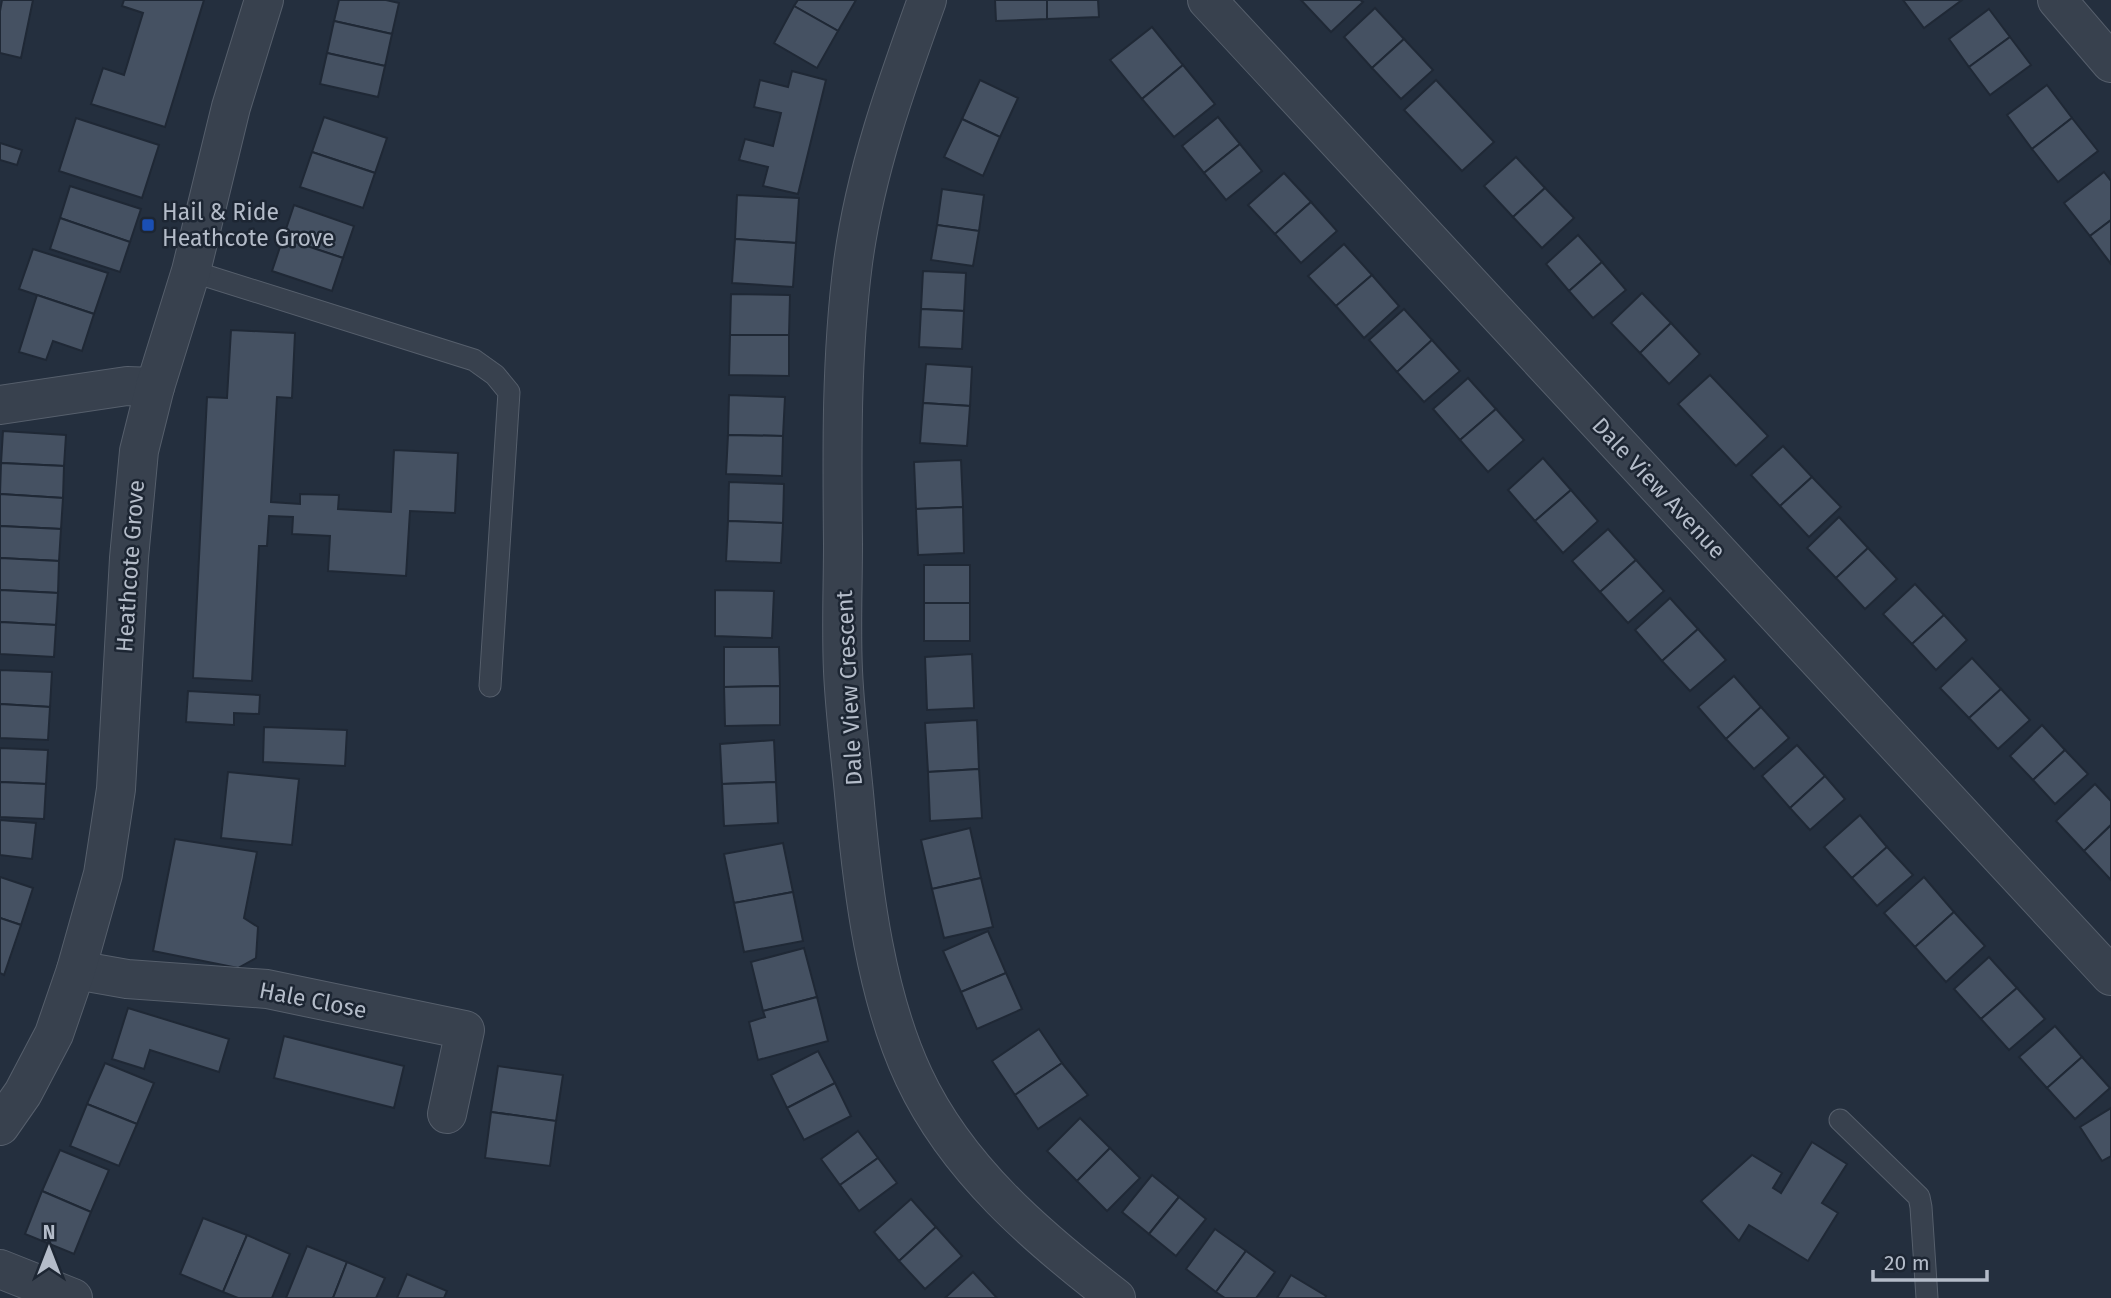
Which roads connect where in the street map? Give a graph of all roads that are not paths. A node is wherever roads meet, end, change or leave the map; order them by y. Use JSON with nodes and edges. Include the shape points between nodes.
{"nodes":[{"id":1,"x":264,"y":0,"type":"edge"},
{"id":2,"x":927,"y":0,"type":"edge"},
{"id":3,"x":1207,"y":0,"type":"edge"},
{"id":4,"x":2057,"y":0,"type":"edge"},
{"id":5,"x":2111,"y":63,"type":"edge"},
{"id":6,"x":191,"y":271,"type":"junction"},
{"id":7,"x":155,"y":387,"type":"junction"},
{"id":8,"x":0,"y":405,"type":"edge"},
{"id":9,"x":490,"y":686,"type":"dead end"},
{"id":10,"x":76,"y":970,"type":"junction"},
{"id":11,"x":2111,"y":976,"type":"edge"},
{"id":12,"x":447,"y":1114,"type":"dead end"},
{"id":13,"x":1840,"y":1120,"type":"dead end"},
{"id":14,"x":0,"y":1126,"type":"edge"},
{"id":15,"x":0,"y":1269,"type":"edge"},
{"id":16,"x":73,"y":1298,"type":"edge"},
{"id":17,"x":1116,"y":1298,"type":"edge"},
{"id":18,"x":1927,"y":1298,"type":"edge"}],
"edges":[{"from":1,"to":6,"type":"street","name":"Heathcote Grove","via":[[231,107]]},
{"from":2,"to":17,"type":"street","name":"Dale View Crescent","via":[[892,95],[872,168],[853,262],[845,364],[843,671],[861,871],[897,1037],[940,1124],[989,1187],[1038,1236]]},
{"from":3,"to":11,"type":"street","name":"Dale View Avenue"},
{"from":4,"to":5,"type":"street"},
{"from":6,"to":7,"type":"street","name":"Heathcote Grove"},
{"from":6,"to":9,"type":"lane","via":[[474,360],[509,392]]},
{"from":7,"to":8,"type":"street","via":[[127,386]]},
{"from":7,"to":10,"type":"street","name":"Heathcote Grove","via":[[139,451],[114,801],[103,874]]},
{"from":10,"to":12,"type":"street","name":"Hale Close","via":[[127,979],[267,989],[465,1030]]},
{"from":10,"to":14,"type":"street","name":"Heathcote Grove","via":[[54,1034]]},
{"from":13,"to":18,"type":"lane","via":[[1919,1197]]},
{"from":15,"to":16,"type":"street"}]}
